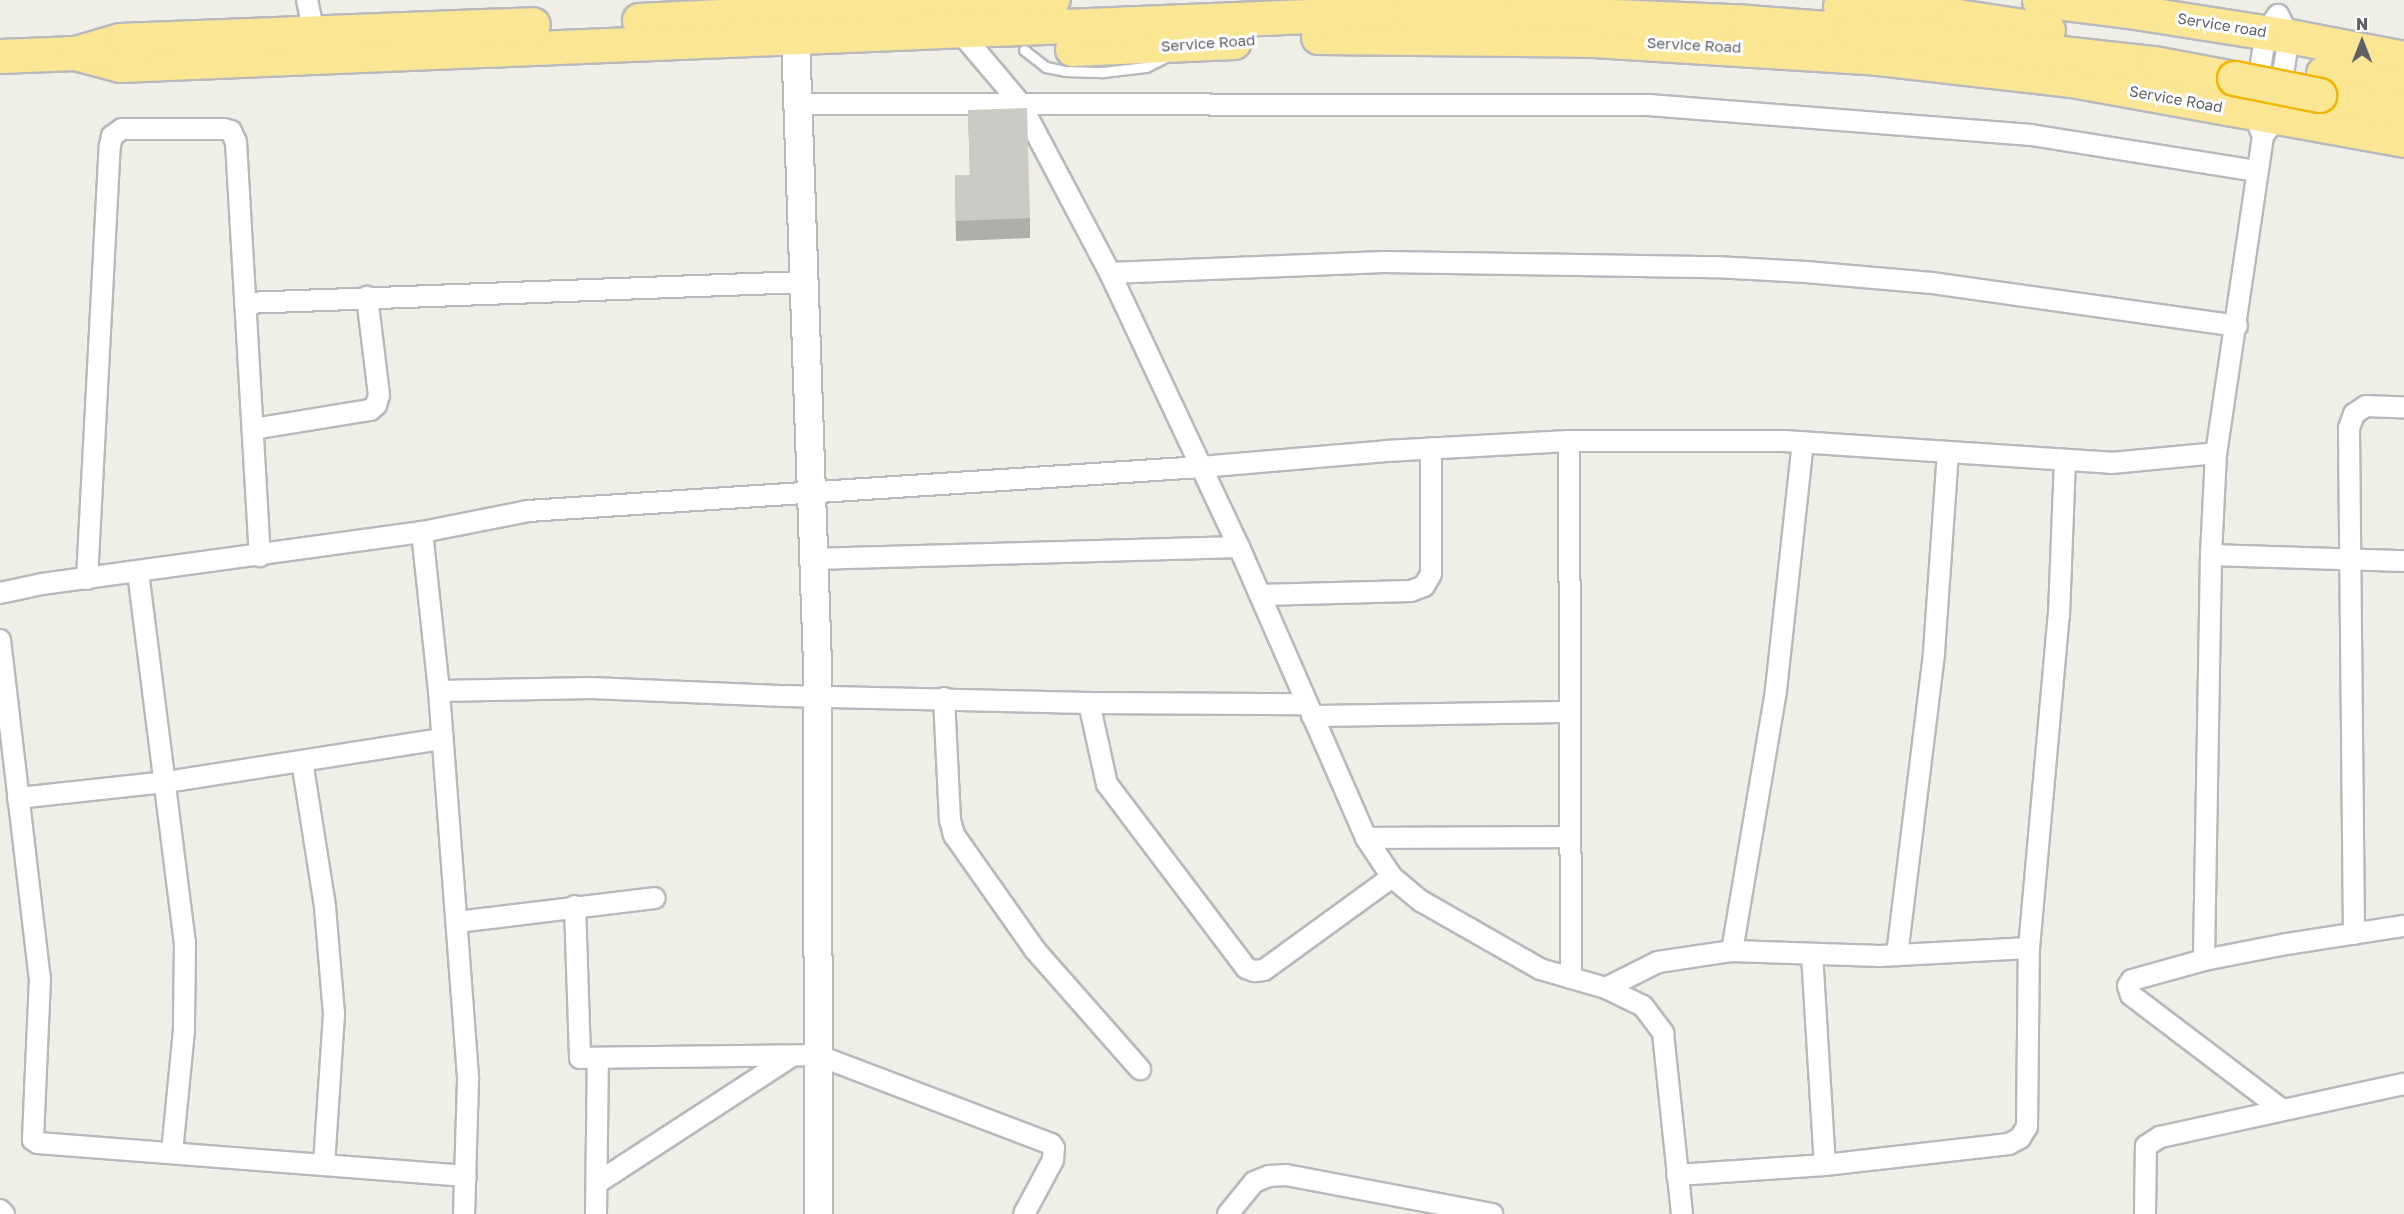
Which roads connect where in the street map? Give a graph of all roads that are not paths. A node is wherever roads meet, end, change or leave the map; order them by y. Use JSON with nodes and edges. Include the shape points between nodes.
{"nodes":[{"id":1,"x":307,"y":0,"type":"edge"},
{"id":2,"x":1053,"y":0,"type":"edge"},
{"id":3,"x":1767,"y":0,"type":"edge"},
{"id":4,"x":2039,"y":0,"type":"edge"},
{"id":5,"x":968,"y":11,"type":"edge"},
{"id":6,"x":2278,"y":21,"type":"edge"},
{"id":7,"x":314,"y":32,"type":"junction"},
{"id":8,"x":795,"y":38,"type":"junction"},
{"id":9,"x":75,"y":53,"type":"junction"},
{"id":10,"x":0,"y":56,"type":"edge"},
{"id":11,"x":2404,"y":58,"type":"edge"},
{"id":12,"x":2237,"y":68,"type":"junction"},
{"id":13,"x":2321,"y":84,"type":"junction"},
{"id":14,"x":2404,"y":85,"type":"edge"},
{"id":15,"x":1020,"y":103,"type":"junction"},
{"id":16,"x":798,"y":104,"type":"junction"},
{"id":17,"x":2404,"y":112,"type":"edge"},
{"id":18,"x":2264,"y":123,"type":"junction"},
{"id":19,"x":2404,"y":140,"type":"edge"},
{"id":20,"x":2257,"y":171,"type":"junction"},
{"id":21,"x":1110,"y":273,"type":"junction"},
{"id":22,"x":804,"y":282,"type":"junction"},
{"id":23,"x":368,"y":297,"type":"junction"},
{"id":24,"x":245,"y":303,"type":"junction"},
{"id":25,"x":2236,"y":326,"type":"junction"},
{"id":26,"x":2404,"y":406,"type":"edge"},
{"id":27,"x":253,"y":429,"type":"junction"},
{"id":28,"x":1569,"y":441,"type":"junction"},
{"id":29,"x":1803,"y":442,"type":"junction"},
{"id":30,"x":1431,"y":448,"type":"junction"},
{"id":31,"x":1948,"y":452,"type":"junction"},
{"id":32,"x":2216,"y":453,"type":"junction"},
{"id":33,"x":2065,"y":460,"type":"junction"},
{"id":34,"x":1201,"y":467,"type":"junction"},
{"id":35,"x":811,"y":491,"type":"junction"},
{"id":36,"x":422,"y":532,"type":"junction"},
{"id":37,"x":1239,"y":547,"type":"junction"},
{"id":38,"x":2211,"y":555,"type":"junction"},
{"id":39,"x":260,"y":556,"type":"junction"},
{"id":40,"x":813,"y":559,"type":"junction"},
{"id":41,"x":2350,"y":559,"type":"junction"},
{"id":42,"x":2404,"y":561,"type":"edge"},
{"id":43,"x":138,"y":572,"type":"junction"},
{"id":44,"x":87,"y":579,"type":"junction"},
{"id":45,"x":0,"y":593,"type":"edge"},
{"id":46,"x":1260,"y":595,"type":"junction"},
{"id":47,"x":0,"y":640,"type":"edge"},
{"id":48,"x":440,"y":691,"type":"junction"},
{"id":49,"x":817,"y":696,"type":"junction"},
{"id":50,"x":944,"y":699,"type":"junction"},
{"id":51,"x":1089,"y":703,"type":"junction"},
{"id":52,"x":1309,"y":710,"type":"junction"},
{"id":53,"x":1568,"y":712,"type":"junction"},
{"id":54,"x":5,"y":733,"type":"edge"},
{"id":55,"x":442,"y":739,"type":"junction"},
{"id":56,"x":302,"y":761,"type":"junction"},
{"id":57,"x":166,"y":782,"type":"junction"},
{"id":58,"x":18,"y":798,"type":"junction"},
{"id":59,"x":1569,"y":837,"type":"junction"},
{"id":60,"x":1366,"y":838,"type":"junction"},
{"id":61,"x":1392,"y":877,"type":"junction"},
{"id":62,"x":656,"y":898,"type":"dead end"},
{"id":63,"x":574,"y":906,"type":"junction"},
{"id":64,"x":457,"y":922,"type":"junction"},
{"id":65,"x":2404,"y":926,"type":"edge"},
{"id":66,"x":2354,"y":934,"type":"junction"},
{"id":67,"x":2029,"y":948,"type":"junction"},
{"id":68,"x":1732,"y":951,"type":"junction"},
{"id":69,"x":1812,"y":954,"type":"junction"},
{"id":70,"x":1897,"y":954,"type":"junction"},
{"id":71,"x":2204,"y":960,"type":"junction"},
{"id":72,"x":1571,"y":978,"type":"junction"},
{"id":73,"x":1606,"y":988,"type":"junction"},
{"id":74,"x":805,"y":1055,"type":"junction"},
{"id":75,"x":598,"y":1058,"type":"junction"},
{"id":76,"x":1140,"y":1069,"type":"dead end"},
{"id":77,"x":2404,"y":1084,"type":"edge"},
{"id":78,"x":2281,"y":1109,"type":"junction"},
{"id":79,"x":172,"y":1152,"type":"junction"},
{"id":80,"x":324,"y":1165,"type":"junction"},
{"id":81,"x":1826,"y":1165,"type":"junction"},
{"id":82,"x":1677,"y":1175,"type":"junction"},
{"id":83,"x":466,"y":1176,"type":"junction"},
{"id":84,"x":597,"y":1183,"type":"junction"},
{"id":85,"x":0,"y":1210,"type":"edge"},
{"id":86,"x":821,"y":1212,"type":"edge"},
{"id":87,"x":4,"y":1214,"type":"edge"},
{"id":88,"x":464,"y":1214,"type":"edge"},
{"id":89,"x":596,"y":1214,"type":"edge"},
{"id":90,"x":1024,"y":1214,"type":"edge"},
{"id":91,"x":1228,"y":1214,"type":"edge"},
{"id":92,"x":1492,"y":1214,"type":"edge"},
{"id":93,"x":1682,"y":1214,"type":"edge"},
{"id":94,"x":2145,"y":1214,"type":"edge"}],
"edges":[{"from":1,"to":7,"type":"street"},
{"from":2,"to":5,"type":"highway"},
{"from":3,"to":12,"type":"highway","via":[[1957,16]]},
{"from":4,"to":6,"type":"highway","name":"Service road"},
{"from":5,"to":7,"type":"highway"},
{"from":5,"to":8,"type":"highway"},
{"from":5,"to":12,"type":"highway","via":[[1521,12],[1747,22]]},
{"from":5,"to":15,"type":"street"},
{"from":5,"to":18,"type":"highway","name":"Service Road","via":[[1024,50],[1298,37],[1593,40],[1720,46],[1999,70]]},
{"from":6,"to":11,"type":"highway","name":"Service road"},
{"from":6,"to":18,"type":"street"},
{"from":7,"to":9,"type":"highway","via":[[120,40]]},
{"from":8,"to":9,"type":"highway","via":[[120,65]]},
{"from":8,"to":16,"type":"main road"},
{"from":9,"to":10,"type":"highway"},
{"from":12,"to":13,"type":"highway","bridge":true},
{"from":13,"to":14,"type":"highway"},
{"from":13,"to":17,"type":"highway"},
{"from":15,"to":16,"type":"street"},
{"from":15,"to":20,"type":"street","via":[[1649,105],[2031,135]]},
{"from":15,"to":21,"type":"street"},
{"from":16,"to":22,"type":"main road"},
{"from":18,"to":19,"type":"highway","name":"Service Road"},
{"from":18,"to":20,"type":"street"},
{"from":20,"to":25,"type":"street"},
{"from":21,"to":25,"type":"street","via":[[1384,262],[1738,268],[1932,283]]},
{"from":21,"to":34,"type":"street"},
{"from":22,"to":23,"type":"street"},
{"from":22,"to":35,"type":"main road"},
{"from":23,"to":24,"type":"street"},
{"from":23,"to":27,"type":"street","via":[[379,396],[376,405],[370,410]]},
{"from":24,"to":27,"type":"street"},
{"from":24,"to":44,"type":"street","via":[[236,142],[231,131],[122,129],[112,136]]},
{"from":25,"to":32,"type":"street"},
{"from":26,"to":41,"type":"street","via":[[2366,406],[2354,414],[2349,428]]},
{"from":27,"to":39,"type":"street"},
{"from":28,"to":29,"type":"street"},
{"from":28,"to":30,"type":"street"},
{"from":28,"to":53,"type":"street","via":[[1572,614]]},
{"from":29,"to":31,"type":"street"},
{"from":29,"to":68,"type":"street","via":[[1776,690]]},
{"from":30,"to":34,"type":"street"},
{"from":30,"to":46,"type":"street","via":[[1431,574],[1424,586],[1411,591]]},
{"from":31,"to":33,"type":"street"},
{"from":31,"to":70,"type":"street","via":[[1934,652]]},
{"from":32,"to":33,"type":"street","via":[[2111,463]]},
{"from":32,"to":38,"type":"street"},
{"from":33,"to":67,"type":"street","via":[[2059,615]]},
{"from":34,"to":35,"type":"street"},
{"from":34,"to":37,"type":"street"},
{"from":35,"to":36,"type":"street","via":[[528,511]]},
{"from":35,"to":40,"type":"main road"},
{"from":36,"to":39,"type":"street"},
{"from":36,"to":48,"type":"street"},
{"from":37,"to":40,"type":"street"},
{"from":37,"to":46,"type":"street"},
{"from":38,"to":41,"type":"street"},
{"from":38,"to":71,"type":"street"},
{"from":39,"to":43,"type":"street"},
{"from":40,"to":49,"type":"main road"},
{"from":41,"to":42,"type":"street"},
{"from":41,"to":66,"type":"street"},
{"from":43,"to":44,"type":"street"},
{"from":43,"to":57,"type":"street"},
{"from":44,"to":45,"type":"street"},
{"from":46,"to":52,"type":"street"},
{"from":47,"to":54,"type":"street"},
{"from":48,"to":49,"type":"street","via":[[591,688]]},
{"from":48,"to":55,"type":"street"},
{"from":49,"to":50,"type":"street"},
{"from":49,"to":74,"type":"main road"},
{"from":50,"to":51,"type":"street"},
{"from":50,"to":76,"type":"street","via":[[954,835],[1035,950]]},
{"from":51,"to":52,"type":"street"},
{"from":51,"to":61,"type":"street","via":[[1107,784],[1246,968],[1264,970]]},
{"from":52,"to":53,"type":"street"},
{"from":52,"to":60,"type":"street"},
{"from":53,"to":59,"type":"street"},
{"from":54,"to":58,"type":"street"},
{"from":55,"to":56,"type":"street"},
{"from":55,"to":64,"type":"street"},
{"from":56,"to":57,"type":"street"},
{"from":56,"to":80,"type":"street","via":[[325,907],[334,1014]]},
{"from":57,"to":58,"type":"street"},
{"from":57,"to":79,"type":"street","via":[[185,942],[184,1030]]},
{"from":58,"to":79,"type":"street","via":[[40,978],[33,1140]]},
{"from":59,"to":60,"type":"street"},
{"from":59,"to":72,"type":"street"},
{"from":60,"to":61,"type":"street"},
{"from":61,"to":72,"type":"street","via":[[1421,902],[1530,963]]},
{"from":62,"to":63,"type":"street"},
{"from":63,"to":64,"type":"street"},
{"from":63,"to":75,"type":"street","via":[[580,1058]]},
{"from":64,"to":83,"type":"street","via":[[468,1080]]},
{"from":65,"to":66,"type":"street"},
{"from":66,"to":71,"type":"street"},
{"from":67,"to":70,"type":"street"},
{"from":67,"to":81,"type":"street","via":[[2028,1114],[2020,1138],[2009,1144]]},
{"from":68,"to":69,"type":"street"},
{"from":68,"to":73,"type":"street","via":[[1658,962]]},
{"from":69,"to":70,"type":"street"},
{"from":69,"to":81,"type":"street"},
{"from":71,"to":78,"type":"street","via":[[2132,980],[2128,986],[2131,995]]},
{"from":72,"to":73,"type":"street"},
{"from":73,"to":82,"type":"street","via":[[1643,1006],[1663,1033]]},
{"from":74,"to":75,"type":"street"},
{"from":74,"to":84,"type":"street"},
{"from":74,"to":86,"type":"main road"},
{"from":74,"to":90,"type":"street","via":[[1051,1144],[1053,1160]]},
{"from":75,"to":84,"type":"street"},
{"from":77,"to":78,"type":"street"},
{"from":78,"to":94,"type":"street","via":[[2160,1137],[2146,1146]]},
{"from":79,"to":80,"type":"street"},
{"from":80,"to":83,"type":"street"},
{"from":81,"to":82,"type":"street"},
{"from":82,"to":93,"type":"street"},
{"from":83,"to":88,"type":"street"},
{"from":84,"to":89,"type":"street"},
{"from":85,"to":87,"type":"street"},
{"from":91,"to":92,"type":"street","via":[[1254,1182],[1286,1175]]}]}
